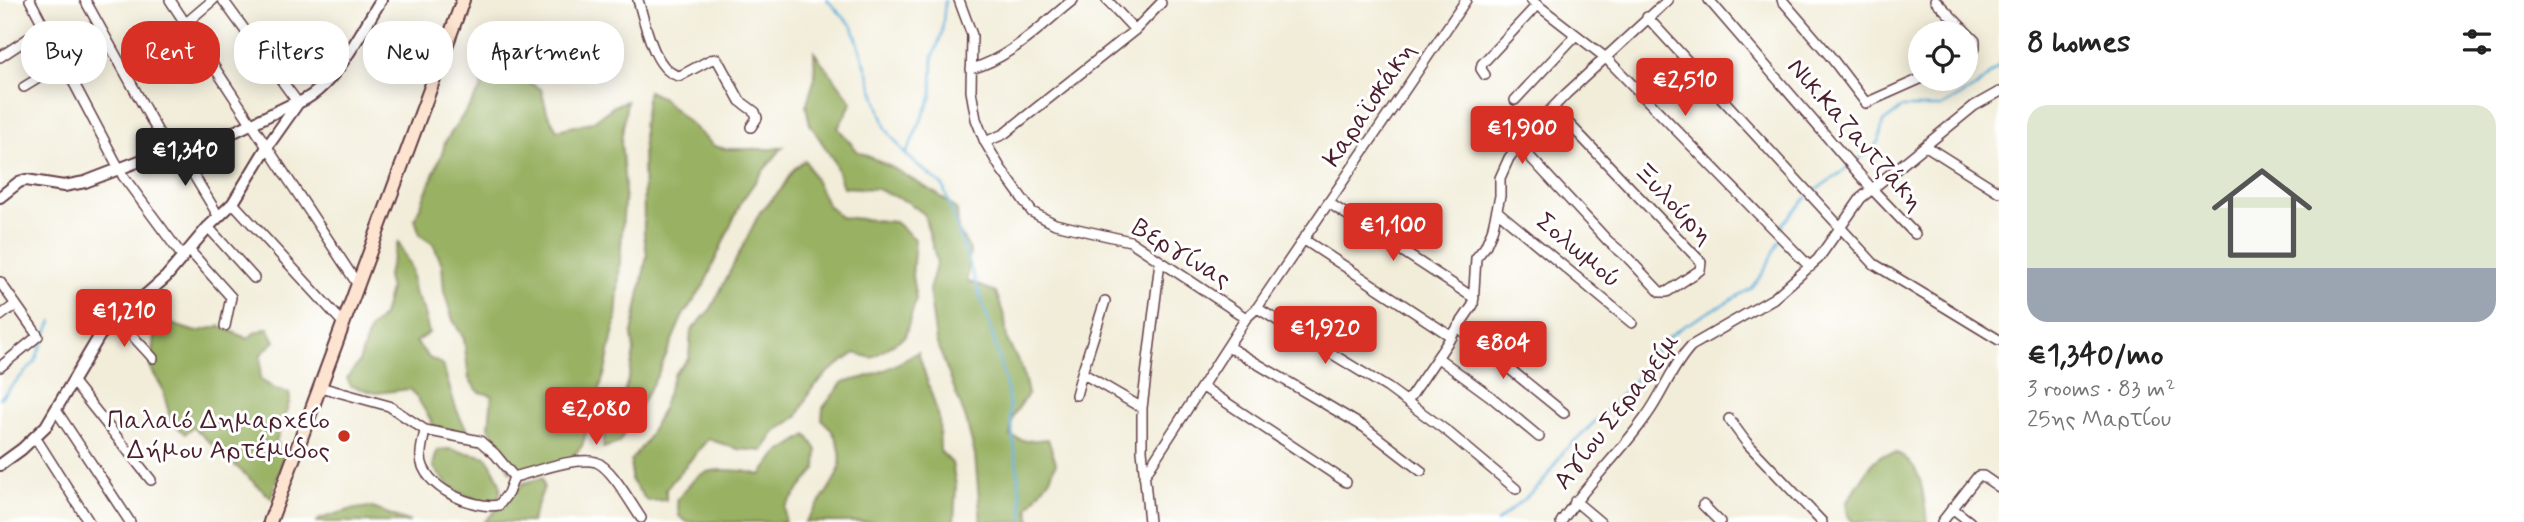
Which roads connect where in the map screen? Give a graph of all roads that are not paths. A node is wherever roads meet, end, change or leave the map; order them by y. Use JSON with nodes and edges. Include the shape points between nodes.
{"nodes":[{"id":1,"x":30,"y":0,"type":"edge"},
{"id":2,"x":85,"y":0,"type":"edge"},
{"id":3,"x":170,"y":0,"type":"edge"},
{"id":4,"x":213,"y":0,"type":"edge"},
{"id":5,"x":223,"y":0,"type":"edge"},
{"id":6,"x":381,"y":0,"type":"edge"},
{"id":7,"x":463,"y":0,"type":"edge"},
{"id":8,"x":638,"y":0,"type":"edge"},
{"id":9,"x":960,"y":0,"type":"edge"},
{"id":10,"x":1073,"y":0,"type":"edge"},
{"id":11,"x":1107,"y":0,"type":"edge"},
{"id":12,"x":1466,"y":0,"type":"edge"},
{"id":13,"x":1668,"y":0,"type":"edge"},
{"id":14,"x":1709,"y":0,"type":"edge"},
{"id":15,"x":1782,"y":0,"type":"edge"},
{"id":16,"x":1935,"y":0,"type":"edge"},
{"id":17,"x":1534,"y":2,"type":"edge"},
{"id":18,"x":1161,"y":3,"type":"dead end"},
{"id":19,"x":1647,"y":17,"type":"junction"},
{"id":20,"x":40,"y":21,"type":"edge"},
{"id":21,"x":185,"y":21,"type":"edge"},
{"id":22,"x":188,"y":21,"type":"edge"},
{"id":23,"x":1955,"y":21,"type":"edge"},
{"id":24,"x":1135,"y":30,"type":"junction"},
{"id":25,"x":1575,"y":36,"type":"junction"},
{"id":26,"x":21,"y":43,"type":"edge"},
{"id":27,"x":0,"y":57,"type":"edge"},
{"id":28,"x":1606,"y":58,"type":"junction"},
{"id":29,"x":971,"y":69,"type":"junction"},
{"id":30,"x":220,"y":75,"type":"edge"},
{"id":31,"x":1485,"y":75,"type":"dead end"},
{"id":32,"x":29,"y":84,"type":"edge"},
{"id":33,"x":74,"y":84,"type":"edge"},
{"id":34,"x":1908,"y":84,"type":"edge"},
{"id":35,"x":24,"y":87,"type":"dead end"},
{"id":36,"x":1999,"y":92,"type":"edge"},
{"id":37,"x":1515,"y":100,"type":"dead end"},
{"id":38,"x":298,"y":103,"type":"junction"},
{"id":39,"x":1553,"y":107,"type":"junction"},
{"id":40,"x":252,"y":124,"type":"junction"},
{"id":41,"x":751,"y":127,"type":"dead end"},
{"id":42,"x":985,"y":142,"type":"junction"},
{"id":43,"x":1519,"y":145,"type":"junction"},
{"id":44,"x":1926,"y":146,"type":"junction"},
{"id":45,"x":267,"y":147,"type":"junction"},
{"id":46,"x":168,"y":150,"type":"junction"},
{"id":47,"x":119,"y":169,"type":"junction"},
{"id":48,"x":1872,"y":189,"type":"junction"},
{"id":49,"x":1999,"y":192,"type":"edge"},
{"id":50,"x":0,"y":197,"type":"edge"},
{"id":51,"x":233,"y":203,"type":"junction"},
{"id":52,"x":1329,"y":203,"type":"junction"},
{"id":53,"x":1497,"y":211,"type":"junction"},
{"id":54,"x":219,"y":217,"type":"junction"},
{"id":55,"x":1839,"y":226,"type":"junction"},
{"id":56,"x":208,"y":227,"type":"junction"},
{"id":57,"x":1915,"y":234,"type":"dead end"},
{"id":58,"x":1303,"y":239,"type":"junction"},
{"id":59,"x":186,"y":254,"type":"junction"},
{"id":60,"x":1160,"y":262,"type":"junction"},
{"id":61,"x":1810,"y":267,"type":"junction"},
{"id":62,"x":254,"y":278,"type":"dead end"},
{"id":63,"x":0,"y":282,"type":"edge"},
{"id":64,"x":358,"y":285,"type":"junction"},
{"id":65,"x":1474,"y":298,"type":"junction"},
{"id":66,"x":1105,"y":301,"type":"dead end"},
{"id":67,"x":15,"y":305,"type":"junction"},
{"id":68,"x":1257,"y":308,"type":"junction"},
{"id":69,"x":0,"y":316,"type":"edge"},
{"id":70,"x":1246,"y":318,"type":"junction"},
{"id":71,"x":117,"y":319,"type":"junction"},
{"id":72,"x":1632,"y":323,"type":"dead end"},
{"id":73,"x":344,"y":324,"type":"junction"},
{"id":74,"x":225,"y":326,"type":"dead end"},
{"id":75,"x":1459,"y":328,"type":"junction"},
{"id":76,"x":1452,"y":337,"type":"junction"},
{"id":77,"x":1999,"y":340,"type":"edge"},
{"id":78,"x":1229,"y":347,"type":"junction"},
{"id":79,"x":153,"y":358,"type":"dead end"},
{"id":80,"x":1438,"y":358,"type":"junction"},
{"id":81,"x":0,"y":367,"type":"edge"},
{"id":82,"x":1083,"y":373,"type":"junction"},
{"id":83,"x":73,"y":382,"type":"junction"},
{"id":84,"x":320,"y":387,"type":"junction"},
{"id":85,"x":1203,"y":387,"type":"junction"},
{"id":86,"x":1076,"y":395,"type":"dead end"},
{"id":87,"x":1408,"y":402,"type":"junction"},
{"id":88,"x":1142,"y":408,"type":"junction"},
{"id":89,"x":56,"y":410,"type":"junction"},
{"id":90,"x":1564,"y":413,"type":"dead end"},
{"id":91,"x":1729,"y":419,"type":"dead end"},
{"id":92,"x":425,"y":430,"type":"junction"},
{"id":93,"x":35,"y":437,"type":"junction"},
{"id":94,"x":1539,"y":437,"type":"dead end"},
{"id":95,"x":0,"y":465,"type":"edge"},
{"id":96,"x":1421,"y":471,"type":"dead end"},
{"id":97,"x":514,"y":477,"type":"junction"},
{"id":98,"x":1144,"y":477,"type":"junction"},
{"id":99,"x":151,"y":480,"type":"dead end"},
{"id":100,"x":1346,"y":482,"type":"dead end"},
{"id":101,"x":1999,"y":487,"type":"edge"},
{"id":102,"x":1516,"y":489,"type":"dead end"},
{"id":103,"x":1575,"y":501,"type":"junction"},
{"id":104,"x":1703,"y":505,"type":"dead end"},
{"id":105,"x":1952,"y":508,"type":"junction"},
{"id":106,"x":641,"y":519,"type":"dead end"},
{"id":107,"x":89,"y":522,"type":"edge"},
{"id":108,"x":130,"y":522,"type":"edge"},
{"id":109,"x":270,"y":522,"type":"edge"},
{"id":110,"x":1149,"y":522,"type":"edge"},
{"id":111,"x":1561,"y":522,"type":"edge"},
{"id":112,"x":1600,"y":522,"type":"edge"},
{"id":113,"x":1720,"y":522,"type":"edge"},
{"id":114,"x":1822,"y":522,"type":"edge"},
{"id":115,"x":1942,"y":522,"type":"edge"},
{"id":116,"x":1970,"y":522,"type":"edge"}],
"edges":[{"from":1,"to":20,"type":"street"},
{"from":2,"to":46,"type":"street"},
{"from":3,"to":21,"type":"street"},
{"from":4,"to":22,"type":"street"},
{"from":5,"to":38,"type":"street"},
{"from":6,"to":38,"type":"street","via":[[336,71]]},
{"from":7,"to":64,"type":"main road"},
{"from":8,"to":41,"type":"street","via":[[659,60],[680,76],[717,59],[740,101],[755,112]]},
{"from":9,"to":29,"type":"street","name":"Βεργίνας","via":[[972,35]]},
{"from":10,"to":29,"type":"street","via":[[1009,51]]},
{"from":11,"to":24,"type":"street"},
{"from":12,"to":52,"type":"street","name":"Καραϊσκάκη"},
{"from":13,"to":19,"type":"street"},
{"from":14,"to":48,"type":"street","name":"Νικ.Καζαντζάκη"},
{"from":15,"to":34,"type":"street","via":[[1866,103]]},
{"from":16,"to":23,"type":"street"},
{"from":17,"to":25,"type":"street"},
{"from":17,"to":31,"type":"street","via":[[1482,64]]},
{"from":18,"to":24,"type":"street"},
{"from":19,"to":28,"type":"street"},
{"from":19,"to":55,"type":"street"},
{"from":24,"to":42,"type":"street","via":[[1004,134]]},
{"from":25,"to":28,"type":"street"},
{"from":25,"to":37,"type":"street"},
{"from":26,"to":27,"type":"street"},
{"from":28,"to":39,"type":"street"},
{"from":28,"to":61,"type":"street"},
{"from":29,"to":42,"type":"street","name":"Βεργίνας","via":[[975,119]]},
{"from":30,"to":40,"type":"street"},
{"from":32,"to":35,"type":"street"},
{"from":33,"to":47,"type":"street"},
{"from":36,"to":44,"type":"street","name":"Αγίου Σεραφείμ","via":[[1974,106]]},
{"from":38,"to":40,"type":"street"},
{"from":38,"to":45,"type":"street"},
{"from":39,"to":43,"type":"street"},
{"from":39,"to":43,"type":"street","name":"Ξυλούρη","via":[[1701,262],[1700,270],[1660,292]]},
{"from":40,"to":45,"type":"street"},
{"from":40,"to":46,"type":"street"},
{"from":42,"to":60,"type":"street","name":"Βεργίνας","via":[[1020,197],[1039,217],[1081,231],[1125,238]]},
{"from":43,"to":53,"type":"street","via":[[1500,178]]},
{"from":44,"to":48,"type":"street","name":"Αγίου Σεραφείμ"},
{"from":44,"to":49,"type":"street"},
{"from":45,"to":51,"type":"street"},
{"from":45,"to":64,"type":"street"},
{"from":46,"to":47,"type":"street"},
{"from":46,"to":54,"type":"street","via":[[193,174]]},
{"from":47,"to":50,"type":"street","via":[[74,185],[26,180]]},
{"from":47,"to":59,"type":"street"},
{"from":48,"to":55,"type":"street","name":"Αγίου Σεραφείμ"},
{"from":48,"to":57,"type":"street","name":"Νικ.Καζαντζάκη"},
{"from":51,"to":54,"type":"street"},
{"from":51,"to":73,"type":"street"},
{"from":52,"to":58,"type":"street","name":"Καραϊσκάκη"},
{"from":52,"to":65,"type":"street"},
{"from":53,"to":65,"type":"street","via":[[1485,247],[1476,258]]},
{"from":53,"to":72,"type":"street","name":"Σολωμού"},
{"from":54,"to":56,"type":"street"},
{"from":55,"to":61,"type":"street","name":"Αγίου Σεραφείμ","via":[[1831,244]]},
{"from":55,"to":77,"type":"street","via":[[1874,264]]},
{"from":56,"to":59,"type":"street"},
{"from":56,"to":62,"type":"street"},
{"from":58,"to":68,"type":"street","name":"Καραϊσκάκη"},
{"from":58,"to":76,"type":"street"},
{"from":59,"to":71,"type":"street"},
{"from":59,"to":74,"type":"street","via":[[231,298]]},
{"from":60,"to":70,"type":"street","name":"Βεργίνας"},
{"from":60,"to":88,"type":"street"},
{"from":61,"to":103,"type":"street","name":"Αγίου Σεραφείμ","via":[[1774,298],[1691,346],[1622,449]]},
{"from":63,"to":67,"type":"street"},
{"from":64,"to":73,"type":"main road"},
{"from":65,"to":75,"type":"street"},
{"from":66,"to":82,"type":"street"},
{"from":67,"to":69,"type":"street"},
{"from":67,"to":81,"type":"street","via":[[38,336]]},
{"from":68,"to":70,"type":"street","name":"Καραϊσκάκη"},
{"from":68,"to":87,"type":"street"},
{"from":70,"to":78,"type":"street","name":"Καραϊσκάκη"},
{"from":71,"to":79,"type":"street"},
{"from":71,"to":83,"type":"street","via":[[100,335]]},
{"from":73,"to":84,"type":"main road"},
{"from":75,"to":76,"type":"street"},
{"from":75,"to":90,"type":"street"},
{"from":76,"to":80,"type":"street"},
{"from":78,"to":85,"type":"street","name":"Καραϊσκάκη"},
{"from":78,"to":96,"type":"street","via":[[1364,426]]},
{"from":80,"to":87,"type":"street"},
{"from":80,"to":94,"type":"street"},
{"from":82,"to":86,"type":"street"},
{"from":82,"to":88,"type":"street"},
{"from":83,"to":89,"type":"street"},
{"from":83,"to":99,"type":"street"},
{"from":84,"to":92,"type":"street","via":[[388,406]]},
{"from":84,"to":109,"type":"main road"},
{"from":85,"to":98,"type":"street","name":"Καραϊσκάκη"},
{"from":85,"to":100,"type":"street"},
{"from":87,"to":102,"type":"street"},
{"from":88,"to":98,"type":"street"},
{"from":89,"to":93,"type":"street"},
{"from":89,"to":108,"type":"street"},
{"from":91,"to":114,"type":"street"},
{"from":92,"to":97,"type":"street","via":[[480,441]]},
{"from":92,"to":97,"type":"street","via":[[420,458],[427,475],[446,491],[486,508],[499,505]]},
{"from":93,"to":95,"type":"street"},
{"from":93,"to":107,"type":"street"},
{"from":97,"to":106,"type":"street","via":[[582,461],[596,462],[613,477]]},
{"from":98,"to":110,"type":"street"},
{"from":101,"to":105,"type":"street","via":[[1982,475]]},
{"from":103,"to":111,"type":"street","name":"Αγίου Σεραφείμ"},
{"from":103,"to":112,"type":"street"},
{"from":104,"to":113,"type":"street"},
{"from":105,"to":115,"type":"street"},
{"from":105,"to":116,"type":"street"}]}
